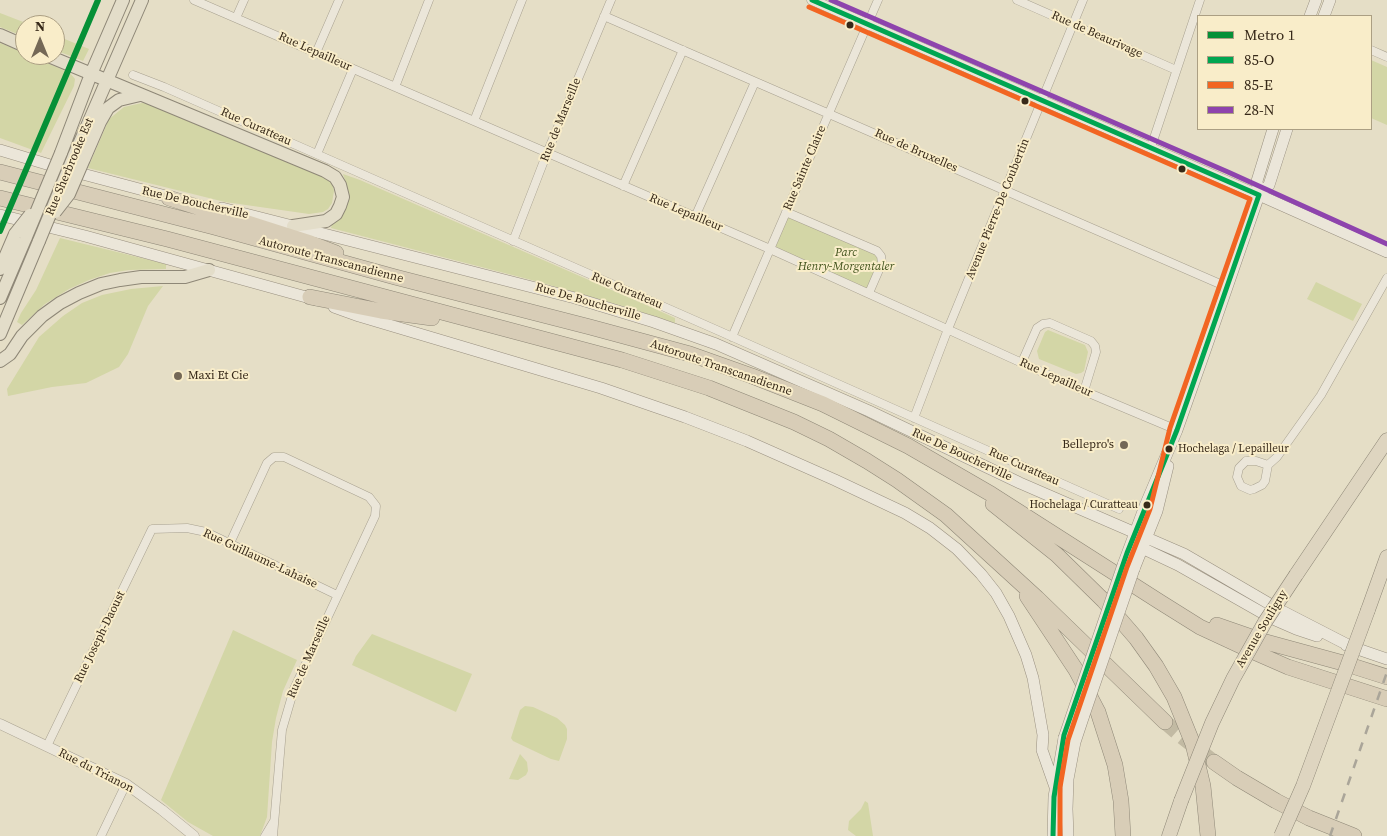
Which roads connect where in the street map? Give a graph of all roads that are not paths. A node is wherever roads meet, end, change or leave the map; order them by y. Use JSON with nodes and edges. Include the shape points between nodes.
{"nodes":[{"id":1,"x":123,"y":0,"type":"edge"},
{"id":2,"x":142,"y":0,"type":"edge"},
{"id":3,"x":194,"y":0,"type":"edge"},
{"id":4,"x":244,"y":0,"type":"edge"},
{"id":5,"x":339,"y":0,"type":"edge"},
{"id":6,"x":429,"y":0,"type":"edge"},
{"id":7,"x":522,"y":0,"type":"edge"},
{"id":8,"x":611,"y":0,"type":"edge"},
{"id":9,"x":812,"y":0,"type":"edge"},
{"id":10,"x":878,"y":0,"type":"edge"},
{"id":11,"x":1017,"y":0,"type":"edge"},
{"id":12,"x":1083,"y":0,"type":"edge"},
{"id":13,"x":1200,"y":0,"type":"edge"},
{"id":14,"x":1316,"y":0,"type":"edge"},
{"id":15,"x":1330,"y":0,"type":"edge"},
{"id":16,"x":1310,"y":15,"type":"edge"},
{"id":17,"x":1324,"y":15,"type":"edge"},
{"id":18,"x":604,"y":16,"type":"junction"},
{"id":19,"x":236,"y":18,"type":"junction"},
{"id":20,"x":867,"y":24,"type":"junction"},
{"id":21,"x":1073,"y":24,"type":"junction"},
{"id":22,"x":0,"y":35,"type":"edge"},
{"id":23,"x":15,"y":42,"type":"edge"},
{"id":24,"x":683,"y":50,"type":"junction"},
{"id":25,"x":1372,"y":50,"type":"edge"},
{"id":26,"x":316,"y":53,"type":"junction"},
{"id":27,"x":1387,"y":57,"type":"edge"},
{"id":28,"x":65,"y":63,"type":"edge"},
{"id":29,"x":352,"y":69,"type":"junction"},
{"id":30,"x":1176,"y":70,"type":"junction"},
{"id":31,"x":91,"y":74,"type":"junction"},
{"id":32,"x":133,"y":75,"type":"dead end"},
{"id":33,"x":106,"y":81,"type":"junction"},
{"id":34,"x":755,"y":82,"type":"junction"},
{"id":35,"x":395,"y":87,"type":"junction"},
{"id":36,"x":140,"y":95,"type":"junction"},
{"id":37,"x":1042,"y":100,"type":"junction"},
{"id":38,"x":829,"y":113,"type":"junction"},
{"id":39,"x":474,"y":121,"type":"junction"},
{"id":40,"x":1273,"y":130,"type":"edge"},
{"id":41,"x":1287,"y":130,"type":"edge"},
{"id":42,"x":1150,"y":147,"type":"junction"},
{"id":43,"x":0,"y":150,"type":"edge"},
{"id":44,"x":547,"y":153,"type":"junction"},
{"id":45,"x":317,"y":154,"type":"junction"},
{"id":46,"x":79,"y":158,"type":"junction"},
{"id":47,"x":0,"y":172,"type":"edge"},
{"id":48,"x":623,"y":186,"type":"junction"},
{"id":49,"x":1005,"y":190,"type":"junction"},
{"id":50,"x":1259,"y":195,"type":"junction"},
{"id":51,"x":0,"y":198,"type":"edge"},
{"id":52,"x":169,"y":198,"type":"junction"},
{"id":53,"x":786,"y":212,"type":"junction"},
{"id":54,"x":0,"y":215,"type":"edge"},
{"id":55,"x":695,"y":217,"type":"junction"},
{"id":56,"x":293,"y":226,"type":"junction"},
{"id":57,"x":20,"y":236,"type":"junction"},
{"id":58,"x":513,"y":241,"type":"junction"},
{"id":59,"x":770,"y":249,"type":"junction"},
{"id":60,"x":1387,"y":252,"type":"edge"},
{"id":61,"x":0,"y":269,"type":"edge"},
{"id":62,"x":209,"y":270,"type":"junction"},
{"id":63,"x":395,"y":278,"type":"junction"},
{"id":64,"x":1387,"y":278,"type":"edge"},
{"id":65,"x":1227,"y":287,"type":"junction"},
{"id":66,"x":869,"y":293,"type":"junction"},
{"id":67,"x":310,"y":297,"type":"junction"},
{"id":68,"x":0,"y":298,"type":"edge"},
{"id":69,"x":2,"y":326,"type":"edge"},
{"id":70,"x":498,"y":326,"type":"junction"},
{"id":71,"x":948,"y":329,"type":"junction"},
{"id":72,"x":732,"y":337,"type":"junction"},
{"id":73,"x":0,"y":361,"type":"edge"},
{"id":74,"x":1022,"y":362,"type":"junction"},
{"id":75,"x":1084,"y":391,"type":"junction"},
{"id":76,"x":914,"y":418,"type":"junction"},
{"id":77,"x":1177,"y":430,"type":"junction"},
{"id":78,"x":1387,"y":440,"type":"edge"},
{"id":79,"x":1268,"y":465,"type":"junction"},
{"id":80,"x":956,"y":473,"type":"junction"},
{"id":81,"x":1119,"y":509,"type":"dead end"},
{"id":82,"x":152,"y":529,"type":"joint"},
{"id":83,"x":1136,"y":532,"type":"junction"},
{"id":84,"x":230,"y":543,"type":"junction"},
{"id":85,"x":1144,"y":543,"type":"junction"},
{"id":86,"x":1387,"y":557,"type":"edge"},
{"id":87,"x":1122,"y":568,"type":"junction"},
{"id":88,"x":1015,"y":578,"type":"junction"},
{"id":89,"x":337,"y":595,"type":"junction"},
{"id":90,"x":1387,"y":659,"type":"edge"},
{"id":91,"x":1387,"y":678,"type":"edge"},
{"id":92,"x":1387,"y":699,"type":"edge"},
{"id":93,"x":1165,"y":722,"type":"tunnel mouth"},
{"id":94,"x":0,"y":724,"type":"edge"},
{"id":95,"x":1043,"y":735,"type":"junction"},
{"id":96,"x":47,"y":746,"type":"junction"},
{"id":97,"x":1074,"y":747,"type":"junction"},
{"id":98,"x":1061,"y":750,"type":"junction"},
{"id":99,"x":1214,"y":762,"type":"tunnel mouth"},
{"id":100,"x":126,"y":784,"type":"junction"},
{"id":101,"x":1055,"y":787,"type":"junction"},
{"id":102,"x":276,"y":817,"type":"junction"},
{"id":103,"x":186,"y":828,"type":"junction"},
{"id":104,"x":101,"y":836,"type":"edge"},
{"id":105,"x":194,"y":836,"type":"edge"},
{"id":106,"x":201,"y":836,"type":"edge"},
{"id":107,"x":265,"y":836,"type":"edge"},
{"id":108,"x":273,"y":836,"type":"edge"},
{"id":109,"x":1054,"y":836,"type":"edge"},
{"id":110,"x":1068,"y":836,"type":"edge"},
{"id":111,"x":1123,"y":836,"type":"edge"},
{"id":112,"x":1169,"y":836,"type":"edge"},
{"id":113,"x":1208,"y":836,"type":"edge"},
{"id":114,"x":1281,"y":836,"type":"edge"},
{"id":115,"x":1354,"y":836,"type":"edge"}],
"edges":[{"from":1,"to":31,"type":"main road","name":"Rue Sherbrooke Est"},
{"from":2,"to":33,"type":"main road","name":"Rue Sherbrooke Est"},
{"from":3,"to":19,"type":"street","name":"Rue Lepailleur"},
{"from":4,"to":19,"type":"street"},
{"from":5,"to":26,"type":"street"},
{"from":6,"to":35,"type":"street"},
{"from":7,"to":39,"type":"street"},
{"from":8,"to":18,"type":"street","name":"Rue de Marseille"},
{"from":9,"to":20,"type":"street"},
{"from":10,"to":20,"type":"street","name":"Rue Sainte Claire"},
{"from":11,"to":21,"type":"street","name":"Rue de Beaurivage"},
{"from":12,"to":21,"type":"street","name":"Avenue Pierre-De Coubertin"},
{"from":13,"to":30,"type":"street"},
{"from":14,"to":16,"type":"main road"},
{"from":15,"to":17,"type":"main road"},
{"from":18,"to":24,"type":"street","name":"Rue de Bruxelles"},
{"from":18,"to":44,"type":"street","name":"Rue de Marseille"},
{"from":19,"to":26,"type":"street","name":"Rue Lepailleur"},
{"from":20,"to":37,"type":"street"},
{"from":20,"to":38,"type":"street","name":"Rue Sainte Claire"},
{"from":21,"to":30,"type":"street","name":"Rue de Beaurivage"},
{"from":21,"to":37,"type":"street","name":"Avenue Pierre-De Coubertin"},
{"from":22,"to":23,"type":"main road"},
{"from":24,"to":34,"type":"street","name":"Rue de Bruxelles"},
{"from":24,"to":48,"type":"street"},
{"from":25,"to":27,"type":"street"},
{"from":26,"to":29,"type":"street","name":"Rue Lepailleur"},
{"from":28,"to":31,"type":"main road"},
{"from":29,"to":35,"type":"street","name":"Rue Lepailleur"},
{"from":29,"to":45,"type":"street"},
{"from":30,"to":42,"type":"street"},
{"from":31,"to":33,"type":"main road"},
{"from":31,"to":57,"type":"main road","name":"Rue Sherbrooke Est","bridge":true,"via":[[40,204]]},
{"from":32,"to":45,"type":"street","name":"Rue Curatteau"},
{"from":33,"to":36,"type":"main road"},
{"from":33,"to":46,"type":"main road","name":"Rue Sherbrooke Est"},
{"from":34,"to":38,"type":"street","name":"Rue de Bruxelles"},
{"from":34,"to":55,"type":"street"},
{"from":35,"to":39,"type":"street","name":"Rue Lepailleur"},
{"from":36,"to":46,"type":"main road","via":[[119,100],[108,108]]},
{"from":36,"to":56,"type":"main road","via":[[335,177],[343,192],[336,214],[326,221]]},
{"from":37,"to":42,"type":"street"},
{"from":37,"to":49,"type":"street","name":"Avenue Pierre-De Coubertin"},
{"from":38,"to":49,"type":"street","name":"Rue de Bruxelles"},
{"from":38,"to":53,"type":"street","name":"Rue Sainte Claire"},
{"from":39,"to":44,"type":"street","name":"Rue Lepailleur"},
{"from":40,"to":50,"type":"main road","via":[[1257,181]]},
{"from":41,"to":50,"type":"main road","via":[[1269,185]]},
{"from":42,"to":50,"type":"street"},
{"from":43,"to":52,"type":"main road","name":"Rue De Boucherville"},
{"from":44,"to":48,"type":"street","name":"Rue Lepailleur"},
{"from":44,"to":58,"type":"street","name":"Rue de Marseille"},
{"from":45,"to":58,"type":"street","name":"Rue Curatteau"},
{"from":46,"to":69,"type":"main road","name":"Rue Sherbrooke Est","bridge":true,"via":[[70,194],[47,222]]},
{"from":47,"to":63,"type":"highway","name":"Autoroute Transcanadienne","via":[[205,224]]},
{"from":48,"to":55,"type":"street","name":"Rue Lepailleur"},
{"from":49,"to":65,"type":"street","name":"Rue de Bruxelles"},
{"from":49,"to":71,"type":"street","name":"Avenue Pierre-De Coubertin"},
{"from":50,"to":60,"type":"main road"},
{"from":50,"to":65,"type":"main road"},
{"from":51,"to":70,"type":"highway","name":"Autoroute Transcanadienne"},
{"from":52,"to":56,"type":"main road","name":"Rue De Boucherville"},
{"from":52,"to":63,"type":"highway","via":[[310,243]]},
{"from":53,"to":59,"type":"street","name":"Rue Sainte Claire"},
{"from":53,"to":66,"type":"street","via":[[877,251],[882,256],[882,263]]},
{"from":54,"to":62,"type":"main road"},
{"from":55,"to":59,"type":"street","name":"Rue Lepailleur"},
{"from":56,"to":83,"type":"main road","name":"Rue De Boucherville","via":[[591,302],[695,336],[780,371],[1020,483]]},
{"from":57,"to":61,"type":"main road"},
{"from":57,"to":68,"type":"main road"},
{"from":58,"to":72,"type":"street","name":"Rue Curatteau"},
{"from":59,"to":66,"type":"street","name":"Rue Lepailleur"},
{"from":59,"to":72,"type":"street","name":"Rue Sainte Claire"},
{"from":62,"to":67,"type":"main road"},
{"from":62,"to":73,"type":"main road","via":[[185,277],[120,280],[79,293],[42,316],[10,354]]},
{"from":63,"to":80,"type":"highway","name":"Autoroute Transcanadienne","via":[[690,354],[830,408]]},
{"from":64,"to":79,"type":"street","via":[[1322,395]]},
{"from":65,"to":77,"type":"main road"},
{"from":66,"to":71,"type":"street","name":"Rue Lepailleur"},
{"from":67,"to":70,"type":"highway","via":[[381,311]]},
{"from":67,"to":95,"type":"main road","via":[[360,316],[670,411],[772,452],[912,517],[964,556],[988,581],[1000,600],[1031,670]]},
{"from":70,"to":88,"type":"highway","name":"Autoroute Transcanadienne","via":[[677,377],[806,427],[867,461],[926,500]]},
{"from":71,"to":74,"type":"street","name":"Rue Lepailleur"},
{"from":71,"to":76,"type":"street","name":"Avenue Pierre-De Coubertin"},
{"from":72,"to":76,"type":"street","name":"Rue Curatteau"},
{"from":74,"to":75,"type":"street","name":"Rue Lepailleur"},
{"from":74,"to":75,"type":"street","via":[[1043,324],[1050,323],[1091,341],[1096,352]]},
{"from":75,"to":77,"type":"street","name":"Rue Lepailleur"},
{"from":76,"to":81,"type":"street","name":"Rue Curatteau"},
{"from":77,"to":83,"type":"main road"},
{"from":77,"to":85,"type":"main road","via":[[1158,511]]},
{"from":78,"to":112,"type":"highway","name":"Avenue Souligny","bridge":true,"via":[[1265,622],[1229,686],[1200,751]]},
{"from":79,"to":79,"type":"street","via":[[1251,461],[1242,464],[1237,472],[1238,482],[1245,488],[1259,488],[1265,481]]},
{"from":80,"to":87,"type":"highway","name":"Autoroute Transcanadienne"},
{"from":80,"to":113,"type":"highway","via":[[1057,555],[1116,614],[1150,656],[1174,697],[1193,744],[1204,792]]},
{"from":82,"to":84,"type":"street","name":"Rue Guillaume-Lahaise","via":[[195,529]]},
{"from":82,"to":96,"type":"street","name":"Rue Joseph-Daoust"},
{"from":83,"to":85,"type":"main road","name":"Rue De Boucherville"},
{"from":83,"to":87,"type":"main road"},
{"from":84,"to":89,"type":"street","name":"Rue Guillaume-Lahaise"},
{"from":84,"to":89,"type":"street","name":"Rue de Marseille","via":[[267,464],[274,457],[284,457],[369,497],[376,506],[375,516]]},
{"from":85,"to":87,"type":"main road"},
{"from":85,"to":90,"type":"main road","via":[[1184,554],[1280,610],[1350,646]]},
{"from":86,"to":114,"type":"highway","bridge":true,"via":[[1303,786]]},
{"from":87,"to":91,"type":"highway","via":[[1186,610],[1220,626]]},
{"from":87,"to":92,"type":"highway","name":"Autoroute Transcanadienne","via":[[1200,626],[1256,654]]},
{"from":87,"to":97,"type":"main road","bridge":true},
{"from":87,"to":98,"type":"main road","bridge":true},
{"from":88,"to":93,"type":"highway","name":"Autoroute Transcanadienne"},
{"from":88,"to":111,"type":"highway","via":[[1076,670],[1098,712],[1115,765]]},
{"from":89,"to":102,"type":"street","name":"Rue de Marseille","via":[[288,706],[282,730]]},
{"from":94,"to":96,"type":"street","name":"Rue du Trianon"},
{"from":95,"to":98,"type":"main road"},
{"from":95,"to":101,"type":"main road","via":[[1043,754]]},
{"from":96,"to":100,"type":"street","name":"Rue du Trianon"},
{"from":97,"to":98,"type":"main road"},
{"from":97,"to":110,"type":"main road","via":[[1067,797]]},
{"from":98,"to":101,"type":"main road"},
{"from":99,"to":115,"type":"highway","via":[[1292,810]]},
{"from":100,"to":103,"type":"street","name":"Rue du Trianon"},
{"from":100,"to":104,"type":"street"},
{"from":101,"to":109,"type":"main road"},
{"from":102,"to":107,"type":"street","name":"Rue de Marseille"},
{"from":102,"to":108,"type":"street","name":"Rue de Marseille"},
{"from":103,"to":105,"type":"street","name":"Rue du Trianon"},
{"from":103,"to":106,"type":"street","name":"Rue du Trianon"}]}
